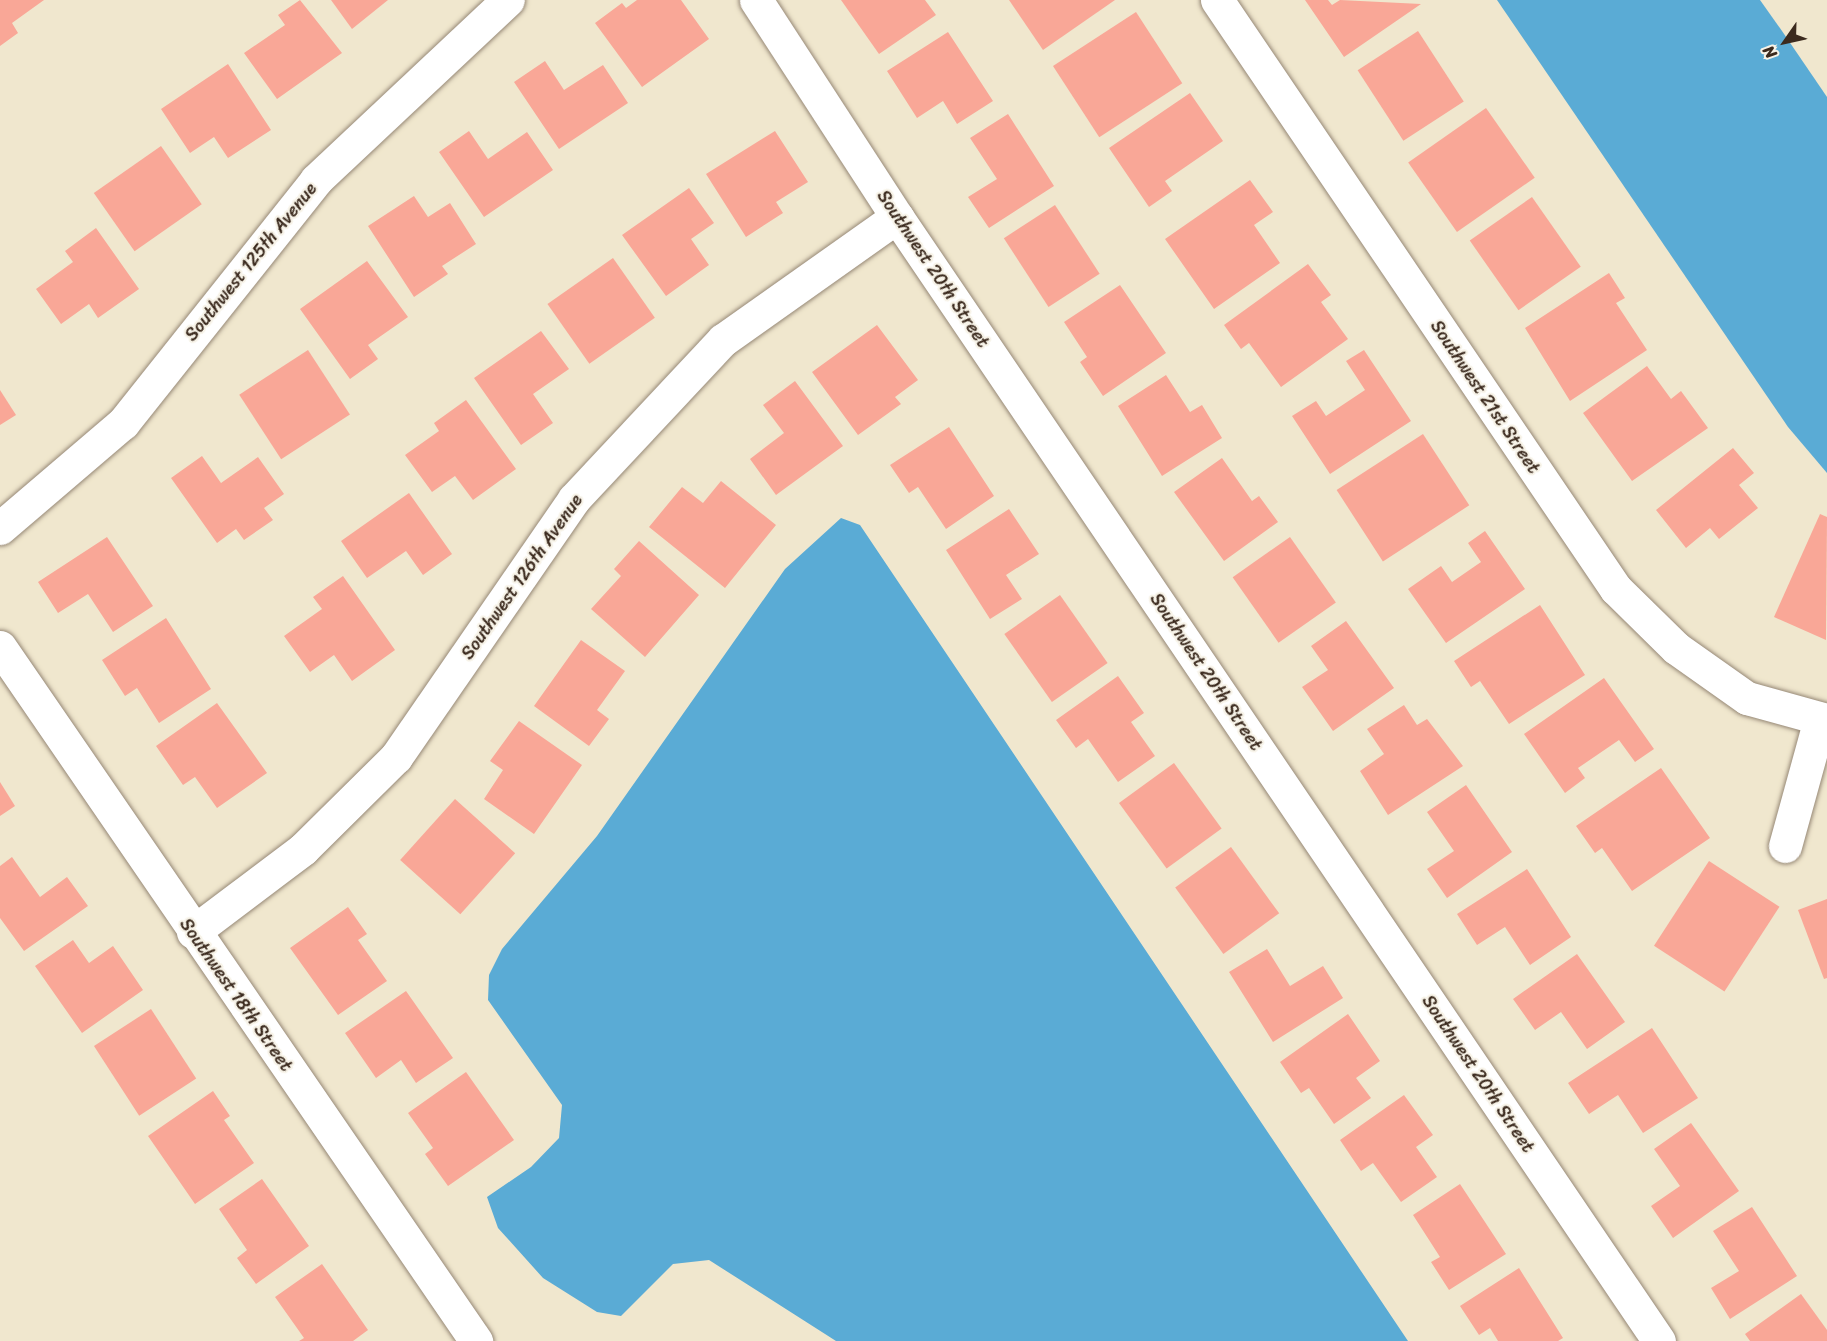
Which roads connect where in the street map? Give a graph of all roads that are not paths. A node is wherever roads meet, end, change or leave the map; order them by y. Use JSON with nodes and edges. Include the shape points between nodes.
{"nodes":[{"id":1,"x":508,"y":0,"type":"edge"},
{"id":2,"x":756,"y":0,"type":"edge"},
{"id":3,"x":1217,"y":0,"type":"edge"},
{"id":4,"x":897,"y":217,"type":"junction"},
{"id":5,"x":0,"y":528,"type":"edge"},
{"id":6,"x":0,"y":647,"type":"edge"},
{"id":7,"x":1823,"y":719,"type":"edge"},
{"id":8,"x":1785,"y":846,"type":"dead end"},
{"id":9,"x":193,"y":932,"type":"junction"},
{"id":10,"x":476,"y":1341,"type":"edge"},
{"id":11,"x":1659,"y":1341,"type":"edge"}],
"edges":[{"from":1,"to":5,"type":"street","name":"Southwest 125th Avenue","via":[[316,180],[123,423]]},
{"from":2,"to":4,"type":"street","name":"Southwest 20th Street"},
{"from":3,"to":7,"type":"street","name":"Southwest 21st Street","via":[[1616,589],[1676,648],[1747,698]]},
{"from":4,"to":9,"type":"street","name":"Southwest 126th Avenue","via":[[723,340],[574,499],[396,758],[303,849]]},
{"from":4,"to":11,"type":"street","name":"Southwest 20th Street"},
{"from":6,"to":9,"type":"street","name":"Southwest 18th Street"},
{"from":7,"to":8,"type":"street"},
{"from":9,"to":10,"type":"street","name":"Southwest 18th Street"}]}
